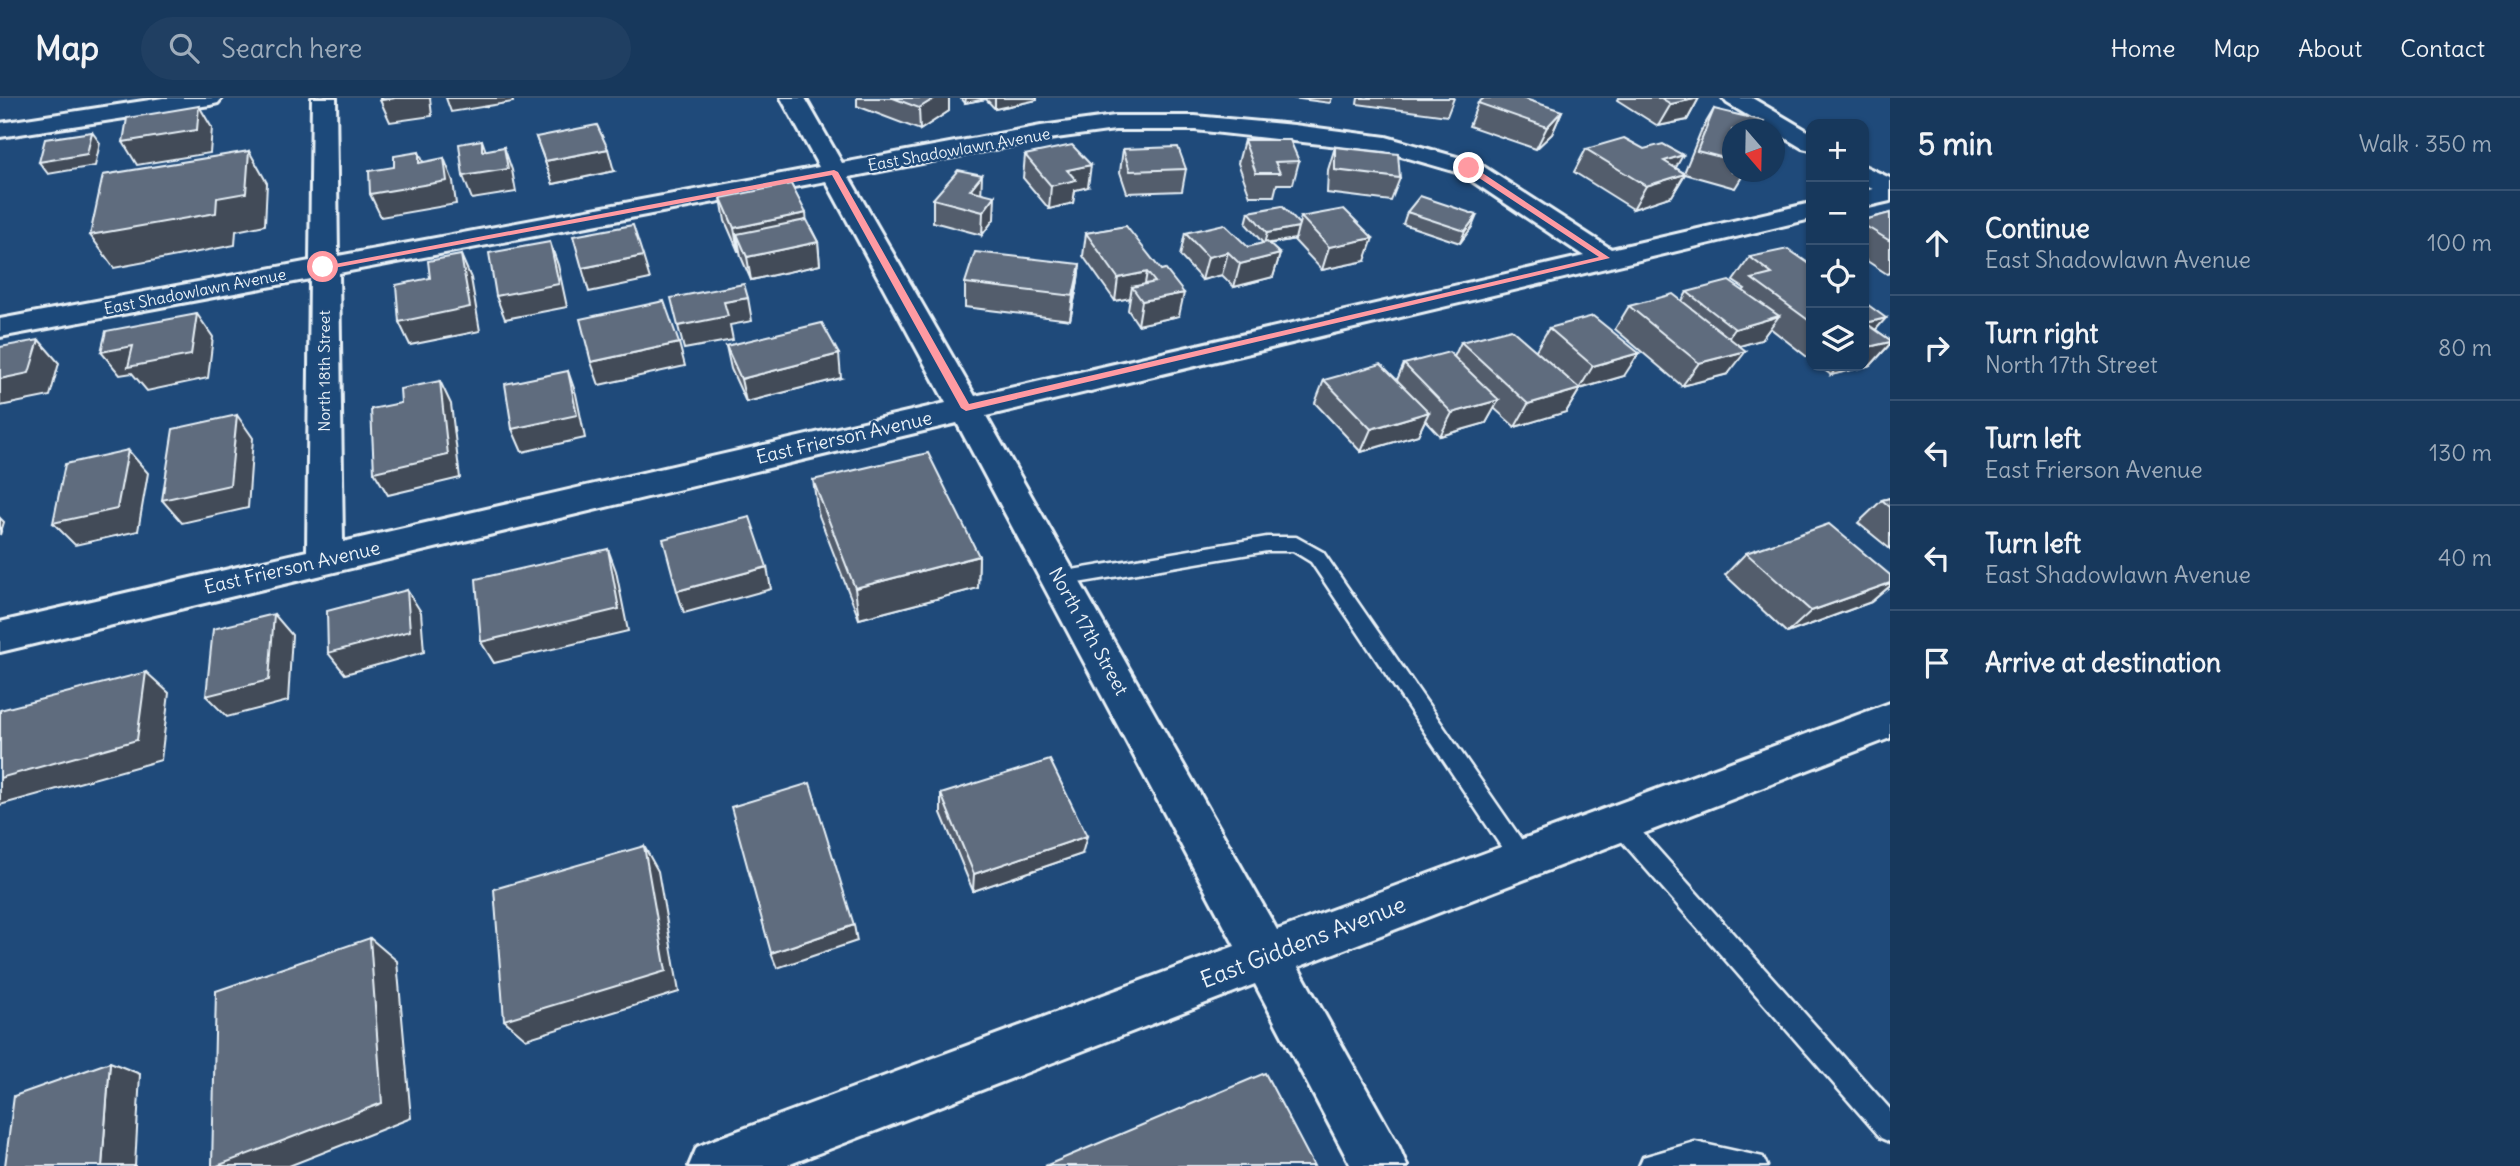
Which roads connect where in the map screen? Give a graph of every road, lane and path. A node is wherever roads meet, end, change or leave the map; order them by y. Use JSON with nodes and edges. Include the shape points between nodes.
{"nodes":[{"id":1,"x":210,"y":98,"type":"edge"},
{"id":2,"x":324,"y":98,"type":"edge"},
{"id":3,"x":793,"y":98,"type":"edge"},
{"id":4,"x":1735,"y":98,"type":"edge"},
{"id":5,"x":0,"y":130,"type":"edge"},
{"id":6,"x":1806,"y":140,"type":"edge"},
{"id":7,"x":834,"y":172,"type":"junction"},
{"id":8,"x":1869,"y":177,"type":"edge"},
{"id":9,"x":1890,"y":191,"type":"edge"},
{"id":10,"x":1869,"y":197,"type":"edge"},
{"id":11,"x":1806,"y":212,"type":"edge"},
{"id":12,"x":1606,"y":258,"type":"junction"},
{"id":13,"x":323,"y":267,"type":"junction"},
{"id":14,"x":0,"y":328,"type":"edge"},
{"id":15,"x":966,"y":408,"type":"junction"},
{"id":16,"x":325,"y":559,"type":"junction"},
{"id":17,"x":1060,"y":579,"type":"junction"},
{"id":18,"x":0,"y":637,"type":"edge"},
{"id":19,"x":1890,"y":720,"type":"edge"},
{"id":20,"x":1619,"y":822,"type":"junction"},
{"id":21,"x":1522,"y":859,"type":"junction"},
{"id":22,"x":1265,"y":956,"type":"junction"},
{"id":23,"x":1890,"y":1129,"type":"edge"},
{"id":24,"x":1656,"y":1165,"type":"edge"},
{"id":25,"x":716,"y":1166,"type":"edge"},
{"id":26,"x":1380,"y":1166,"type":"edge"},
{"id":27,"x":1754,"y":1166,"type":"edge"}],
"edges":[{"from":1,"to":5,"type":"street"},
{"from":2,"to":13,"type":"street","name":"North 18th Street"},
{"from":3,"to":7,"type":"street","name":"North 17th Street"},
{"from":4,"to":6,"type":"street"},
{"from":7,"to":12,"type":"street","name":"East Shadowlawn Avenue","via":[[1115,123],[1195,123],[1294,132],[1385,144],[1469,168]]},
{"from":7,"to":13,"type":"street","name":"East Shadowlawn Avenue"},
{"from":7,"to":15,"type":"street","name":"North 17th Street"},
{"from":8,"to":9,"type":"street"},
{"from":9,"to":10,"type":"street"},
{"from":11,"to":12,"type":"street","name":"East Frierson Avenue"},
{"from":12,"to":15,"type":"street","name":"East Frierson Avenue"},
{"from":13,"to":14,"type":"street","name":"East Shadowlawn Avenue"},
{"from":13,"to":16,"type":"street","name":"North 18th Street"},
{"from":15,"to":16,"type":"street","name":"East Frierson Avenue"},
{"from":15,"to":17,"type":"street","name":"North 17th Street"},
{"from":16,"to":18,"type":"street","name":"East Frierson Avenue"},
{"from":17,"to":21,"type":"lane","via":[[1267,544],[1296,544],[1317,557]]},
{"from":17,"to":22,"type":"street","name":"North 17th Street"},
{"from":19,"to":20,"type":"street","name":"East Giddens Avenue"},
{"from":20,"to":21,"type":"street","name":"East Giddens Avenue"},
{"from":20,"to":23,"type":"lane"},
{"from":21,"to":22,"type":"street","name":"East Giddens Avenue"},
{"from":22,"to":25,"type":"street","name":"East Giddens Avenue"},
{"from":22,"to":26,"type":"street","name":"North 17th Street"},
{"from":24,"to":27,"type":"lane","via":[[1695,1155]]}]}
